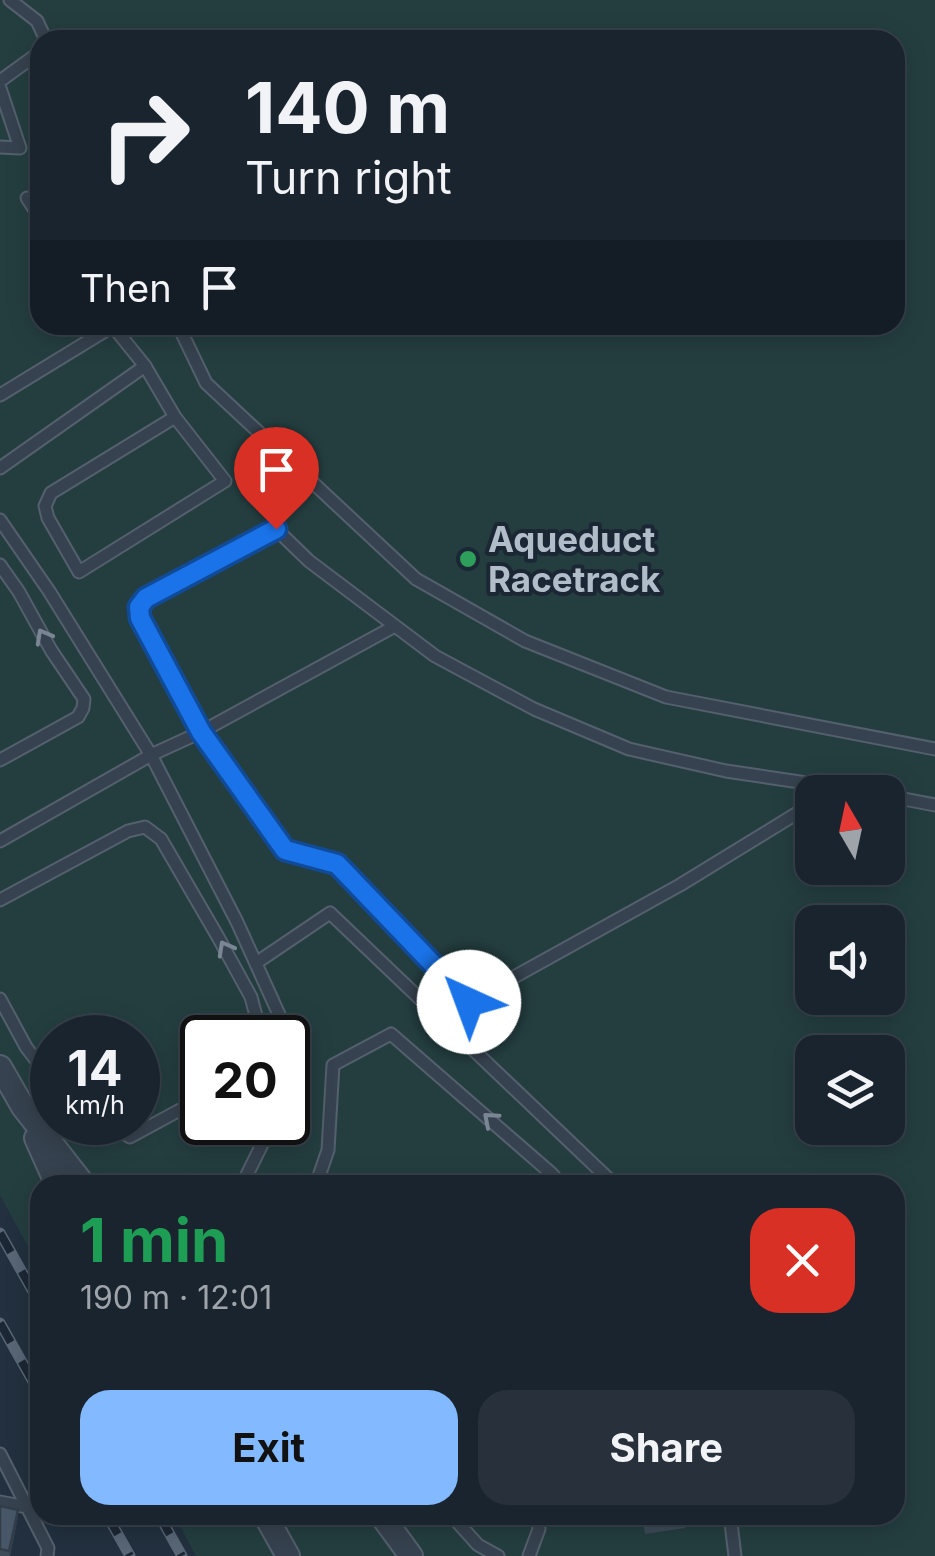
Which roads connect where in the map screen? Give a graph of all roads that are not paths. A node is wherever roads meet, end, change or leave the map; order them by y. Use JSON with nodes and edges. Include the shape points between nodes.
{"nodes":[{"id":1,"x":10,"y":0,"type":"edge"},
{"id":2,"x":41,"y":30,"type":"edge"},
{"id":3,"x":30,"y":60,"type":"edge"},
{"id":4,"x":0,"y":85,"type":"edge"},
{"id":5,"x":0,"y":147,"type":"edge"},
{"id":6,"x":27,"y":198,"type":"dead end"},
{"id":7,"x":30,"y":203,"type":"edge"},
{"id":8,"x":97,"y":335,"type":"edge"},
{"id":9,"x":119,"y":335,"type":"edge"},
{"id":10,"x":183,"y":335,"type":"edge"},
{"id":11,"x":144,"y":366,"type":"junction"},
{"id":12,"x":0,"y":395,"type":"edge"},
{"id":13,"x":174,"y":417,"type":"junction"},
{"id":14,"x":0,"y":468,"type":"edge"},
{"id":15,"x":0,"y":520,"type":"edge"},
{"id":16,"x":0,"y":565,"type":"edge"},
{"id":17,"x":395,"y":626,"type":"junction"},
{"id":18,"x":201,"y":732,"type":"junction"},
{"id":19,"x":935,"y":749,"type":"edge"},
{"id":20,"x":150,"y":754,"type":"junction"},
{"id":21,"x":0,"y":760,"type":"edge"},
{"id":22,"x":795,"y":783,"type":"edge"},
{"id":23,"x":905,"y":799,"type":"edge"},
{"id":24,"x":935,"y":805,"type":"edge"},
{"id":25,"x":795,"y":814,"type":"edge"},
{"id":26,"x":0,"y":841,"type":"edge"},
{"id":27,"x":0,"y":900,"type":"edge"},
{"id":28,"x":256,"y":963,"type":"junction"},
{"id":29,"x":0,"y":999,"type":"edge"},
{"id":30,"x":256,"y":1015,"type":"edge"},
{"id":31,"x":279,"y":1015,"type":"edge"},
{"id":32,"x":30,"y":1052,"type":"edge"},
{"id":33,"x":0,"y":1067,"type":"edge"},
{"id":34,"x":23,"y":1107,"type":"junction"},
{"id":35,"x":262,"y":1145,"type":"edge"},
{"id":36,"x":52,"y":1175,"type":"edge"},
{"id":37,"x":76,"y":1175,"type":"edge"},
{"id":38,"x":247,"y":1175,"type":"edge"},
{"id":39,"x":319,"y":1175,"type":"edge"},
{"id":40,"x":553,"y":1175,"type":"edge"},
{"id":41,"x":604,"y":1175,"type":"edge"},
{"id":42,"x":0,"y":1454,"type":"edge"},
{"id":43,"x":0,"y":1502,"type":"edge"},
{"id":44,"x":27,"y":1507,"type":"junction"},
{"id":45,"x":30,"y":1513,"type":"edge"},
{"id":46,"x":36,"y":1525,"type":"edge"},
{"id":47,"x":271,"y":1525,"type":"edge"},
{"id":48,"x":388,"y":1525,"type":"edge"},
{"id":49,"x":460,"y":1525,"type":"edge"},
{"id":50,"x":538,"y":1525,"type":"edge"},
{"id":51,"x":731,"y":1525,"type":"edge"},
{"id":52,"x":47,"y":1556,"type":"edge"},
{"id":53,"x":288,"y":1556,"type":"edge"},
{"id":54,"x":411,"y":1556,"type":"edge"},
{"id":55,"x":498,"y":1556,"type":"edge"},
{"id":56,"x":529,"y":1556,"type":"edge"},
{"id":57,"x":735,"y":1556,"type":"edge"}],
"edges":[{"from":1,"to":2,"type":"lane"},
{"from":3,"to":4,"type":"lane"},
{"from":4,"to":5,"type":"lane","via":[[20,148]]},
{"from":6,"to":7,"type":"lane"},
{"from":8,"to":12,"type":"lane"},
{"from":9,"to":11,"type":"lane"},
{"from":10,"to":19,"type":"lane","via":[[206,383],[416,579],[525,640],[666,697]]},
{"from":11,"to":13,"type":"lane"},
{"from":11,"to":14,"type":"lane"},
{"from":13,"to":13,"type":"lane","via":[[225,481],[79,572],[48,518],[51,493]]},
{"from":15,"to":20,"type":"lane"},
{"from":21,"to":16,"type":"lane","one_way":true,"via":[[78,717],[84,699]]},
{"from":17,"to":18,"type":"lane"},
{"from":17,"to":18,"type":"lane","via":[[276,529],[146,598],[140,618]]},
{"from":17,"to":22,"type":"lane","via":[[462,672],[629,749]]},
{"from":18,"to":20,"type":"lane"},
{"from":18,"to":25,"type":"lane","via":[[285,850],[337,864],[469,1002]]},
{"from":20,"to":26,"type":"lane"},
{"from":20,"to":28,"type":"lane"},
{"from":23,"to":24,"type":"lane"},
{"from":30,"to":27,"type":"lane","one_way":true,"via":[[161,839],[145,828],[128,830]]},
{"from":28,"to":31,"type":"lane"},
{"from":28,"to":41,"type":"lane","via":[[330,914]]},
{"from":29,"to":32,"type":"lane"},
{"from":33,"to":34,"type":"street"},
{"from":34,"to":36,"type":"street"},
{"from":34,"to":37,"type":"street"},
{"from":35,"to":38,"type":"lane"},
{"from":40,"to":39,"type":"lane","one_way":true,"via":[[391,1034],[333,1065],[328,1150]]},
{"from":42,"to":44,"type":"lane"},
{"from":43,"to":44,"type":"lane"},
{"from":44,"to":45,"type":"lane"},
{"from":46,"to":52,"type":"lane"},
{"from":47,"to":53,"type":"street"},
{"from":48,"to":54,"type":"street"},
{"from":49,"to":55,"type":"lane"},
{"from":50,"to":56,"type":"lane"},
{"from":51,"to":57,"type":"lane"}]}
